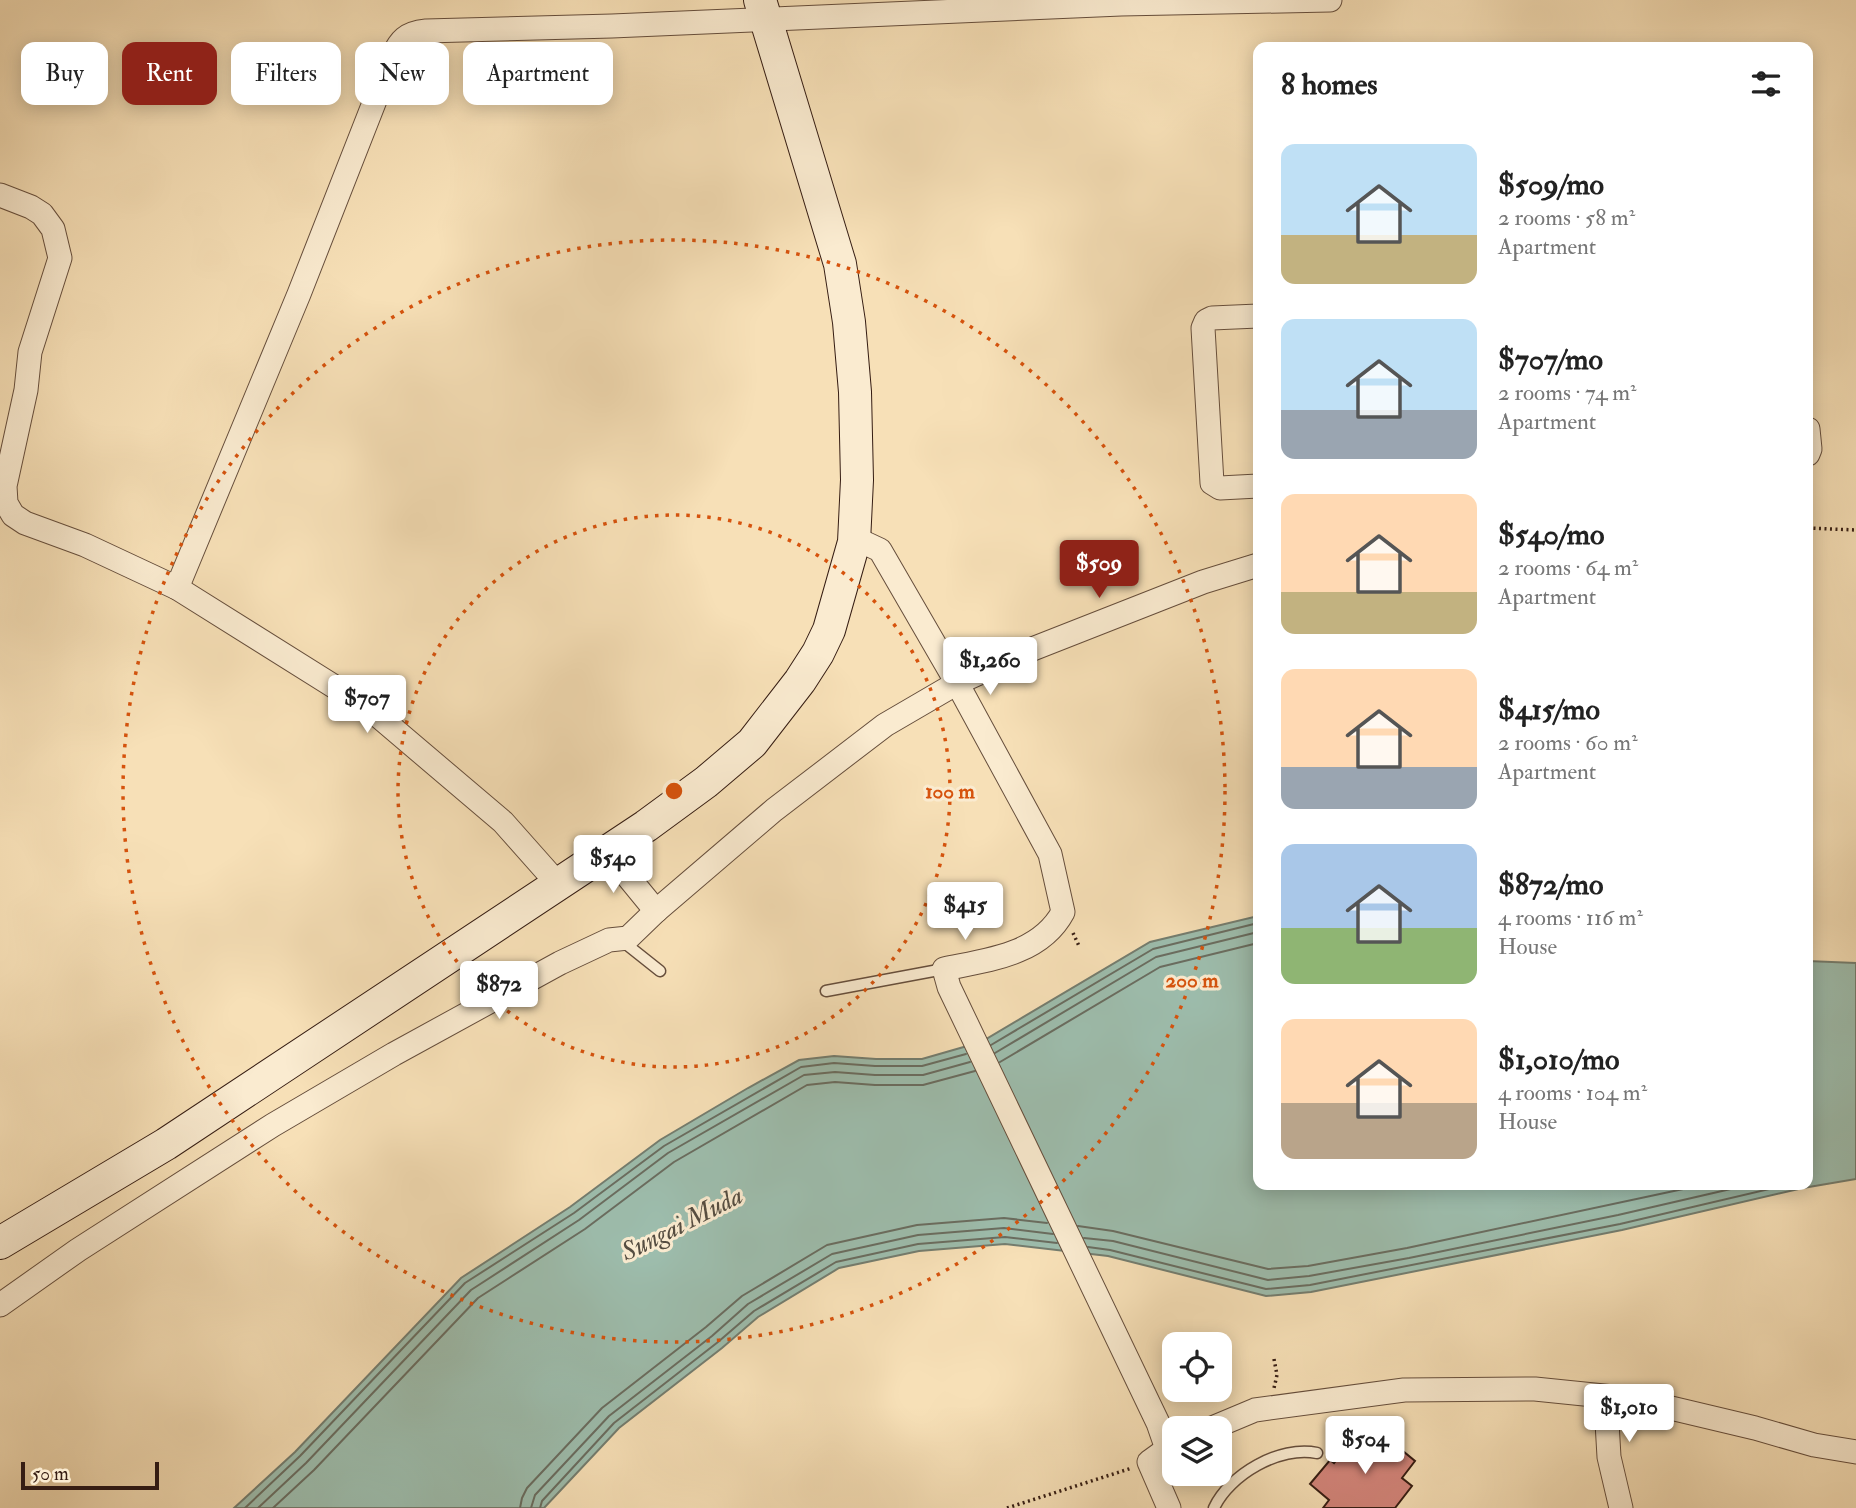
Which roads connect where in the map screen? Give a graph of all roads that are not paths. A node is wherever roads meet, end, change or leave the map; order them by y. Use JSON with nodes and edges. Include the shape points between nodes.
{"nodes":[{"id":1,"x":1331,"y":0,"type":"edge"},
{"id":2,"x":762,"y":9,"type":"edge"},
{"id":3,"x":0,"y":195,"type":"edge"},
{"id":4,"x":1253,"y":316,"type":"edge"},
{"id":5,"x":1253,"y":486,"type":"edge"},
{"id":6,"x":854,"y":542,"type":"junction"},
{"id":7,"x":1253,"y":567,"type":"edge"},
{"id":8,"x":177,"y":588,"type":"junction"},
{"id":9,"x":957,"y":683,"type":"junction"},
{"id":10,"x":606,"y":850,"type":"junction"},
{"id":11,"x":558,"y":884,"type":"junction"},
{"id":12,"x":656,"y":911,"type":"junction"},
{"id":13,"x":619,"y":939,"type":"junction"},
{"id":14,"x":944,"y":970,"type":"junction"},
{"id":15,"x":660,"y":971,"type":"dead end"},
{"id":16,"x":826,"y":990,"type":"dead end"},
{"id":17,"x":0,"y":1243,"type":"edge"},
{"id":18,"x":0,"y":1305,"type":"edge"},
{"id":19,"x":1597,"y":1396,"type":"junction"},
{"id":20,"x":1232,"y":1418,"type":"edge"},
{"id":21,"x":1162,"y":1443,"type":"edge"},
{"id":22,"x":1856,"y":1452,"type":"edge"},
{"id":23,"x":1317,"y":1453,"type":"dead end"},
{"id":24,"x":1167,"y":1486,"type":"edge"},
{"id":25,"x":1169,"y":1508,"type":"edge"},
{"id":26,"x":1214,"y":1508,"type":"edge"},
{"id":27,"x":1621,"y":1508,"type":"edge"}],
"edges":[{"from":1,"to":2,"type":"street","via":[[932,13]]},
{"from":2,"to":6,"type":"street","via":[[840,264],[855,391]]},
{"from":2,"to":8,"type":"street","via":[[612,26],[426,31],[404,36]]},
{"from":3,"to":8,"type":"street","via":[[42,214],[53,229],[60,258],[30,352],[5,486],[6,503],[25,523]]},
{"from":4,"to":5,"type":"street","via":[[1212,318],[1203,328],[1212,484],[1220,488]]},
{"from":6,"to":9,"type":"street","via":[[880,550]]},
{"from":6,"to":10,"type":"street","via":[[818,653],[758,735],[706,782]]},
{"from":7,"to":9,"type":"street","via":[[1034,648]]},
{"from":8,"to":11,"type":"street","via":[[383,719],[503,822]]},
{"from":9,"to":12,"type":"street","via":[[864,739]]},
{"from":9,"to":14,"type":"street","via":[[1050,855],[1063,912],[1046,934],[1013,953]]},
{"from":10,"to":11,"type":"street"},
{"from":10,"to":12,"type":"street"},
{"from":11,"to":17,"type":"street","via":[[166,1144]]},
{"from":12,"to":13,"type":"street","via":[[628,938]]},
{"from":13,"to":15,"type":"lane"},
{"from":13,"to":18,"type":"street","via":[[550,968],[273,1125]]},
{"from":14,"to":16,"type":"lane"},
{"from":14,"to":21,"type":"street","via":[[1158,1423]]},
{"from":19,"to":20,"type":"street","via":[[1535,1389],[1404,1390],[1268,1408]]},
{"from":19,"to":22,"type":"street","via":[[1633,1399]]},
{"from":19,"to":27,"type":"street","via":[[1607,1422],[1609,1457]]},
{"from":23,"to":26,"type":"lane","via":[[1276,1458],[1242,1473],[1220,1494]]},
{"from":24,"to":25,"type":"street"}]}
